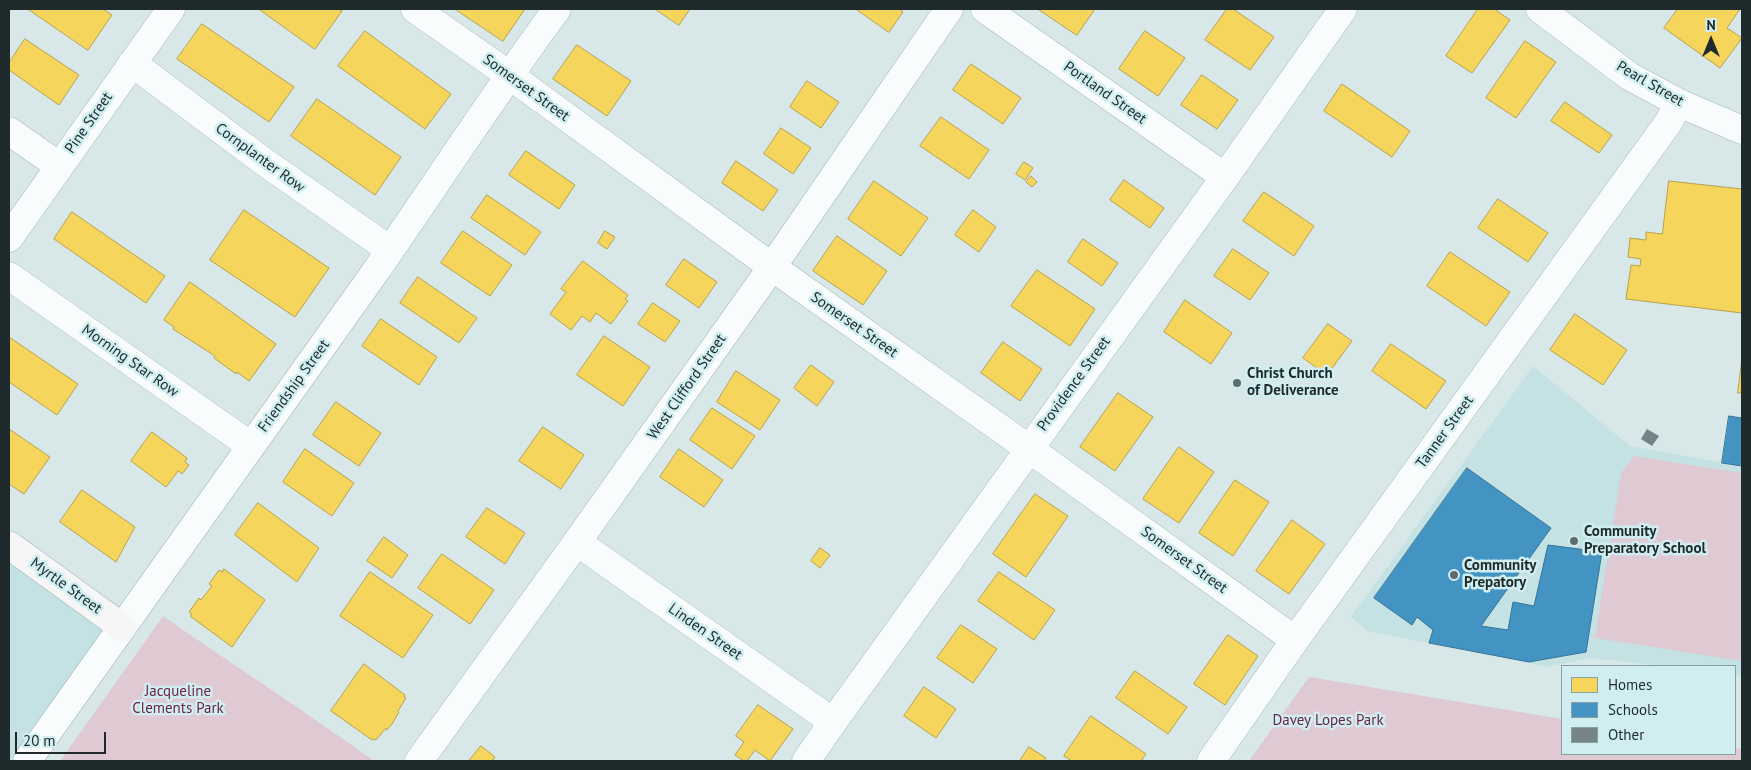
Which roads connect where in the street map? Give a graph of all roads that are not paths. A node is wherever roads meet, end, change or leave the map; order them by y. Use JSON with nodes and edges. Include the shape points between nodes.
{"nodes":[{"id":1,"x":171,"y":9,"type":"edge"},
{"id":2,"x":415,"y":9,"type":"edge"},
{"id":3,"x":557,"y":9,"type":"edge"},
{"id":4,"x":949,"y":9,"type":"edge"},
{"id":5,"x":985,"y":9,"type":"edge"},
{"id":6,"x":1343,"y":9,"type":"edge"},
{"id":7,"x":1540,"y":9,"type":"edge"},
{"id":8,"x":132,"y":63,"type":"junction"},
{"id":9,"x":509,"y":75,"type":"junction"},
{"id":10,"x":1680,"y":103,"type":"junction"},
{"id":11,"x":1742,"y":130,"type":"edge"},
{"id":12,"x":9,"y":131,"type":"edge"},
{"id":13,"x":59,"y":166,"type":"junction"},
{"id":14,"x":1224,"y":177,"type":"junction"},
{"id":15,"x":9,"y":238,"type":"edge"},
{"id":16,"x":390,"y":250,"type":"junction"},
{"id":17,"x":772,"y":267,"type":"junction"},
{"id":18,"x":9,"y":276,"type":"edge"},
{"id":19,"x":251,"y":446,"type":"junction"},
{"id":20,"x":1028,"y":448,"type":"junction"},
{"id":21,"x":577,"y":542,"type":"junction"},
{"id":22,"x":9,"y":545,"type":"edge"},
{"id":23,"x":122,"y":627,"type":"junction"},
{"id":24,"x":1295,"y":640,"type":"junction"},
{"id":25,"x":832,"y":722,"type":"junction"},
{"id":26,"x":28,"y":761,"type":"edge"},
{"id":27,"x":419,"y":761,"type":"edge"},
{"id":28,"x":806,"y":761,"type":"edge"},
{"id":29,"x":1211,"y":761,"type":"edge"}],
"edges":[{"from":1,"to":8,"type":"street","name":"Pine Street"},
{"from":2,"to":9,"type":"street","name":"Somerset Street"},
{"from":3,"to":9,"type":"street","name":"Friendship Street"},
{"from":4,"to":17,"type":"street","name":"West Clifford Street"},
{"from":5,"to":14,"type":"street","name":"Portland Street"},
{"from":6,"to":14,"type":"street","name":"Providence Street"},
{"from":7,"to":10,"type":"street","name":"Pearl Street","via":[[1629,76]]},
{"from":8,"to":13,"type":"street","name":"Pine Street"},
{"from":8,"to":16,"type":"street","name":"Cornplanter Row"},
{"from":9,"to":16,"type":"street","name":"Friendship Street"},
{"from":9,"to":17,"type":"street","name":"Somerset Street"},
{"from":10,"to":11,"type":"street","name":"Pearl Street"},
{"from":10,"to":24,"type":"street","name":"Tanner Street"},
{"from":12,"to":13,"type":"street"},
{"from":13,"to":15,"type":"street","name":"Pine Street"},
{"from":14,"to":20,"type":"street","name":"Providence Street"},
{"from":16,"to":19,"type":"street","name":"Friendship Street"},
{"from":17,"to":20,"type":"street","name":"Somerset Street"},
{"from":17,"to":21,"type":"street","name":"West Clifford Street"},
{"from":18,"to":19,"type":"street","name":"Morning Star Row"},
{"from":19,"to":23,"type":"street","name":"Friendship Street"},
{"from":20,"to":24,"type":"street","name":"Somerset Street"},
{"from":20,"to":25,"type":"street","name":"Providence Street"},
{"from":21,"to":25,"type":"street","name":"Linden Street"},
{"from":21,"to":27,"type":"street","name":"West Clifford Street"},
{"from":22,"to":23,"type":"street","name":"Myrtle Street"},
{"from":23,"to":26,"type":"street","name":"Friendship Street"},
{"from":24,"to":29,"type":"street","name":"Tanner Street"},
{"from":25,"to":28,"type":"street","name":"Providence Street"}]}
